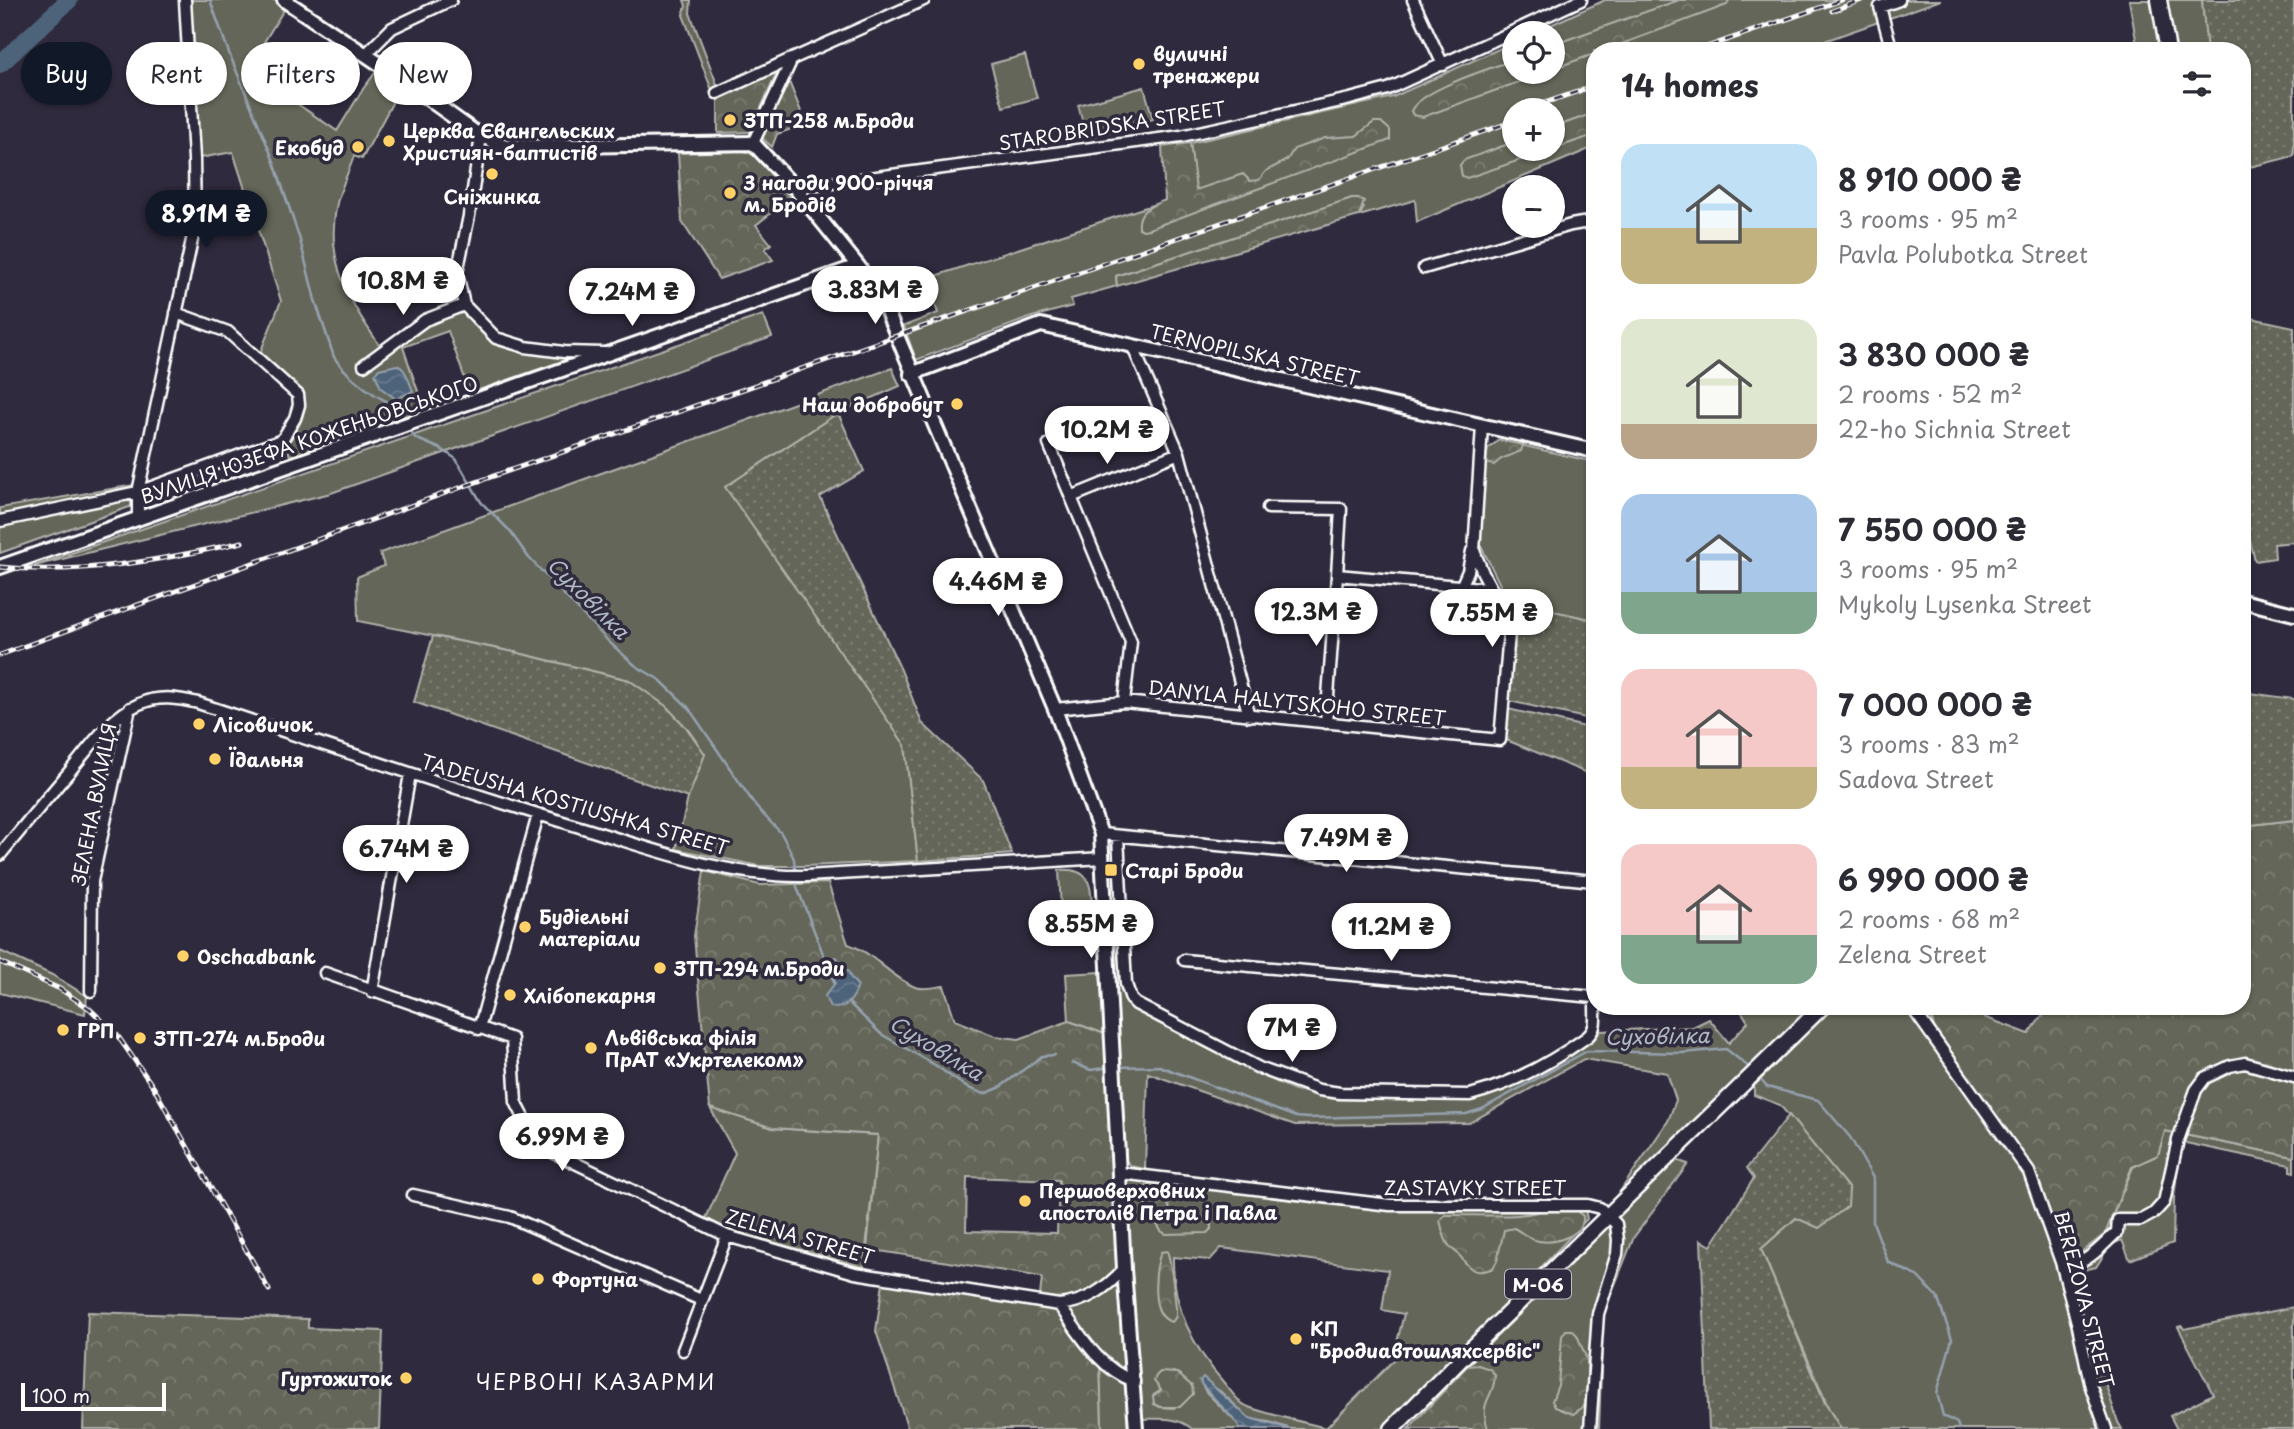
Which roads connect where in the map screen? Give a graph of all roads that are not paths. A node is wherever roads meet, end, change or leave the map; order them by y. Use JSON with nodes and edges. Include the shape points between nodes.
{"nodes":[{"id":1,"x":185,"y":0,"type":"edge"},
{"id":2,"x":284,"y":0,"type":"edge"},
{"id":3,"x":451,"y":0,"type":"edge"},
{"id":4,"x":924,"y":0,"type":"edge"},
{"id":5,"x":1413,"y":0,"type":"edge"},
{"id":6,"x":1581,"y":0,"type":"edge"},
{"id":7,"x":1899,"y":0,"type":"edge"},
{"id":8,"x":2159,"y":0,"type":"edge"},
{"id":9,"x":1890,"y":42,"type":"edge"},
{"id":10,"x":2166,"y":42,"type":"edge"},
{"id":11,"x":366,"y":54,"type":"junction"},
{"id":12,"x":792,"y":59,"type":"junction"},
{"id":13,"x":1443,"y":65,"type":"junction"},
{"id":14,"x":717,"y":93,"type":"dead end"},
{"id":15,"x":481,"y":136,"type":"junction"},
{"id":16,"x":753,"y":143,"type":"junction"},
{"id":17,"x":795,"y":188,"type":"junction"},
{"id":18,"x":1586,"y":222,"type":"edge"},
{"id":19,"x":858,"y":266,"type":"junction"},
{"id":20,"x":1424,"y":268,"type":"dead end"},
{"id":21,"x":464,"y":304,"type":"junction"},
{"id":22,"x":176,"y":313,"type":"junction"},
{"id":23,"x":1132,"y":345,"type":"junction"},
{"id":24,"x":611,"y":353,"type":"junction"},
{"id":25,"x":364,"y":365,"type":"dead end"},
{"id":26,"x":911,"y":374,"type":"junction"},
{"id":27,"x":1482,"y":426,"type":"junction"},
{"id":28,"x":1049,"y":444,"type":"dead end"},
{"id":29,"x":1586,"y":449,"type":"edge"},
{"id":30,"x":1179,"y":453,"type":"junction"},
{"id":31,"x":138,"y":492,"type":"junction"},
{"id":32,"x":1070,"y":497,"type":"junction"},
{"id":33,"x":1268,"y":508,"type":"dead end"},
{"id":34,"x":138,"y":520,"type":"junction"},
{"id":35,"x":0,"y":521,"type":"edge"},
{"id":36,"x":1474,"y":541,"type":"junction"},
{"id":37,"x":0,"y":567,"type":"edge"},
{"id":38,"x":1337,"y":575,"type":"junction"},
{"id":39,"x":1461,"y":587,"type":"junction"},
{"id":40,"x":1492,"y":589,"type":"junction"},
{"id":41,"x":2251,"y":603,"type":"edge"},
{"id":42,"x":2294,"y":614,"type":"edge"},
{"id":43,"x":1124,"y":702,"type":"junction"},
{"id":44,"x":130,"y":708,"type":"junction"},
{"id":45,"x":1055,"y":709,"type":"junction"},
{"id":46,"x":1249,"y":716,"type":"junction"},
{"id":47,"x":1326,"y":723,"type":"junction"},
{"id":48,"x":410,"y":774,"type":"junction"},
{"id":49,"x":538,"y":815,"type":"junction"},
{"id":50,"x":1101,"y":834,"type":"junction"},
{"id":51,"x":1118,"y":837,"type":"junction"},
{"id":52,"x":0,"y":855,"type":"edge"},
{"id":53,"x":1103,"y":858,"type":"junction"},
{"id":54,"x":1586,"y":880,"type":"edge"},
{"id":55,"x":1184,"y":960,"type":"dead end"},
{"id":56,"x":325,"y":973,"type":"dead end"},
{"id":57,"x":91,"y":991,"type":"dead end"},
{"id":58,"x":372,"y":992,"type":"junction"},
{"id":59,"x":1586,"y":997,"type":"edge"},
{"id":60,"x":1594,"y":1015,"type":"edge"},
{"id":61,"x":1815,"y":1015,"type":"edge"},
{"id":62,"x":1917,"y":1015,"type":"edge"},
{"id":63,"x":480,"y":1029,"type":"junction"},
{"id":64,"x":2294,"y":1077,"type":"edge"},
{"id":65,"x":1120,"y":1173,"type":"junction"},
{"id":66,"x":413,"y":1195,"type":"dead end"},
{"id":67,"x":1608,"y":1216,"type":"junction"},
{"id":68,"x":727,"y":1237,"type":"junction"},
{"id":69,"x":2060,"y":1262,"type":"junction"},
{"id":70,"x":1124,"y":1269,"type":"junction"},
{"id":71,"x":701,"y":1300,"type":"junction"},
{"id":72,"x":1059,"y":1305,"type":"junction"},
{"id":73,"x":682,"y":1350,"type":"dead end"},
{"id":74,"x":1134,"y":1381,"type":"junction"},
{"id":75,"x":1136,"y":1429,"type":"edge"},
{"id":76,"x":1392,"y":1429,"type":"edge"},
{"id":77,"x":1590,"y":1429,"type":"edge"},
{"id":78,"x":2106,"y":1429,"type":"edge"}],
"edges":[{"from":1,"to":22,"type":"street","via":[[195,226]]},
{"from":2,"to":11,"type":"main road"},
{"from":3,"to":11,"type":"street","via":[[392,28]]},
{"from":4,"to":12,"type":"street"},
{"from":5,"to":13,"type":"street"},
{"from":6,"to":13,"type":"street","name":"STAROBRIDSKA STREET"},
{"from":7,"to":9,"type":"street","via":[[1880,7]]},
{"from":8,"to":10,"type":"highway"},
{"from":11,"to":15,"type":"main road"},
{"from":12,"to":14,"type":"street"},
{"from":12,"to":16,"type":"street"},
{"from":13,"to":17,"type":"street","name":"STAROBRIDSKA STREET","via":[[1388,89],[1181,136]]},
{"from":15,"to":16,"type":"main road","via":[[521,148]]},
{"from":15,"to":21,"type":"street","via":[[457,273]]},
{"from":16,"to":17,"type":"main road"},
{"from":17,"to":19,"type":"main road"},
{"from":18,"to":20,"type":"street"},
{"from":19,"to":24,"type":"main road","name":"ВУЛИЦЯ ЮЗЕФА КОЖЕНЬОВСЬКОГО"},
{"from":19,"to":26,"type":"main road","via":[[882,300]]},
{"from":21,"to":24,"type":"street","name":"ВУЛИЦЯ ЮЗЕФА КОЖЕНЬОВСЬКОГО","via":[[496,338],[526,347]]},
{"from":21,"to":25,"type":"street","via":[[425,320]]},
{"from":22,"to":31,"type":"street"},
{"from":22,"to":31,"type":"street","via":[[228,332],[298,395],[299,405],[282,440]]},
{"from":23,"to":26,"type":"main road","name":"TERNOPILSKA STREET","via":[[1041,325]]},
{"from":23,"to":27,"type":"main road","name":"TERNOPILSKA STREET"},
{"from":23,"to":30,"type":"street"},
{"from":24,"to":34,"type":"main road","name":"ВУЛИЦЯ ЮЗЕФА КОЖЕНЬОВСЬКОГО"},
{"from":26,"to":45,"type":"main road"},
{"from":27,"to":29,"type":"main road","name":"TERNOPILSKA STREET"},
{"from":27,"to":36,"type":"street"},
{"from":28,"to":32,"type":"street"},
{"from":30,"to":32,"type":"street"},
{"from":30,"to":46,"type":"street"},
{"from":31,"to":34,"type":"street","name":"ВУЛИЦЯ ЮЗЕФА КОЖЕНЬОВСЬКОГО"},
{"from":31,"to":35,"type":"street","name":"ВУЛИЦЯ ЮЗЕФА КОЖЕНЬОВСЬКОГО"},
{"from":32,"to":43,"type":"street","via":[[1131,642]]},
{"from":33,"to":38,"type":"street","via":[[1341,509]]},
{"from":34,"to":37,"type":"main road"},
{"from":36,"to":39,"type":"street"},
{"from":36,"to":40,"type":"street","via":[[1477,561]]},
{"from":38,"to":39,"type":"street"},
{"from":38,"to":47,"type":"street"},
{"from":39,"to":40,"type":"street"},
{"from":40,"to":47,"type":"street","name":"DANYLA HALYTSKOHO STREET","via":[[1509,633],[1500,740]]},
{"from":41,"to":42,"type":"main road"},
{"from":43,"to":45,"type":"street","name":"DANYLA HALYTSKOHO STREET"},
{"from":43,"to":46,"type":"street","name":"DANYLA HALYTSKOHO STREET"},
{"from":44,"to":48,"type":"street","name":"TADEUSHA KOSTIUSHKA STREET","via":[[156,699],[188,701]]},
{"from":44,"to":52,"type":"street","name":"TADEUSHA KOSTIUSHKA STREET","via":[[102,733]]},
{"from":44,"to":57,"type":"street","name":"ЗЕЛЕНА ВУЛИЦЯ","via":[[92,881]]},
{"from":45,"to":50,"type":"main road"},
{"from":46,"to":47,"type":"street","name":"DANYLA HALYTSKOHO STREET"},
{"from":48,"to":49,"type":"street","name":"TADEUSHA KOSTIUSHKA STREET"},
{"from":48,"to":58,"type":"street"},
{"from":49,"to":53,"type":"street","name":"TADEUSHA KOSTIUSHKA STREET","via":[[673,856],[760,875]]},
{"from":49,"to":63,"type":"street"},
{"from":50,"to":51,"type":"street"},
{"from":50,"to":53,"type":"main road"},
{"from":51,"to":54,"type":"street"},
{"from":51,"to":60,"type":"street","via":[[1126,984],[1131,999],[1259,1068],[1299,1084],[1340,1093],[1470,1095],[1531,1071],[1581,1041],[1592,1032]]},
{"from":53,"to":65,"type":"main road"},
{"from":55,"to":59,"type":"street"},
{"from":56,"to":58,"type":"street","name":"ZELENA STREET"},
{"from":58,"to":63,"type":"street","name":"ZELENA STREET"},
{"from":61,"to":67,"type":"highway","number":"М-06"},
{"from":62,"to":69,"type":"street","name":"BEREZOVA STREET","via":[[2029,1172]]},
{"from":63,"to":68,"type":"street","name":"ZELENA STREET","via":[[512,1039],[516,1102],[538,1145]]},
{"from":64,"to":69,"type":"street","via":[[2245,1063],[2205,1078],[2194,1095],[2178,1140],[2166,1197],[2158,1210],[2141,1220],[2118,1220],[2116,1232],[2084,1262]]},
{"from":65,"to":67,"type":"street","name":"ZASTAVKY STREET","via":[[1390,1205],[1588,1205]]},
{"from":65,"to":70,"type":"main road"},
{"from":66,"to":71,"type":"street","via":[[509,1217]]},
{"from":67,"to":76,"type":"highway","number":"М-06"},
{"from":67,"to":77,"type":"street","via":[[1616,1224],[1617,1254],[1598,1314]]},
{"from":68,"to":71,"type":"street"},
{"from":68,"to":72,"type":"street","name":"ZELENA STREET","via":[[855,1273]]},
{"from":69,"to":78,"type":"street","name":"BEREZOVA STREET"},
{"from":70,"to":72,"type":"street","via":[[1095,1294]]},
{"from":70,"to":74,"type":"main road"},
{"from":71,"to":73,"type":"street"},
{"from":72,"to":74,"type":"street","via":[[1096,1355]]},
{"from":74,"to":75,"type":"main road"}]}
